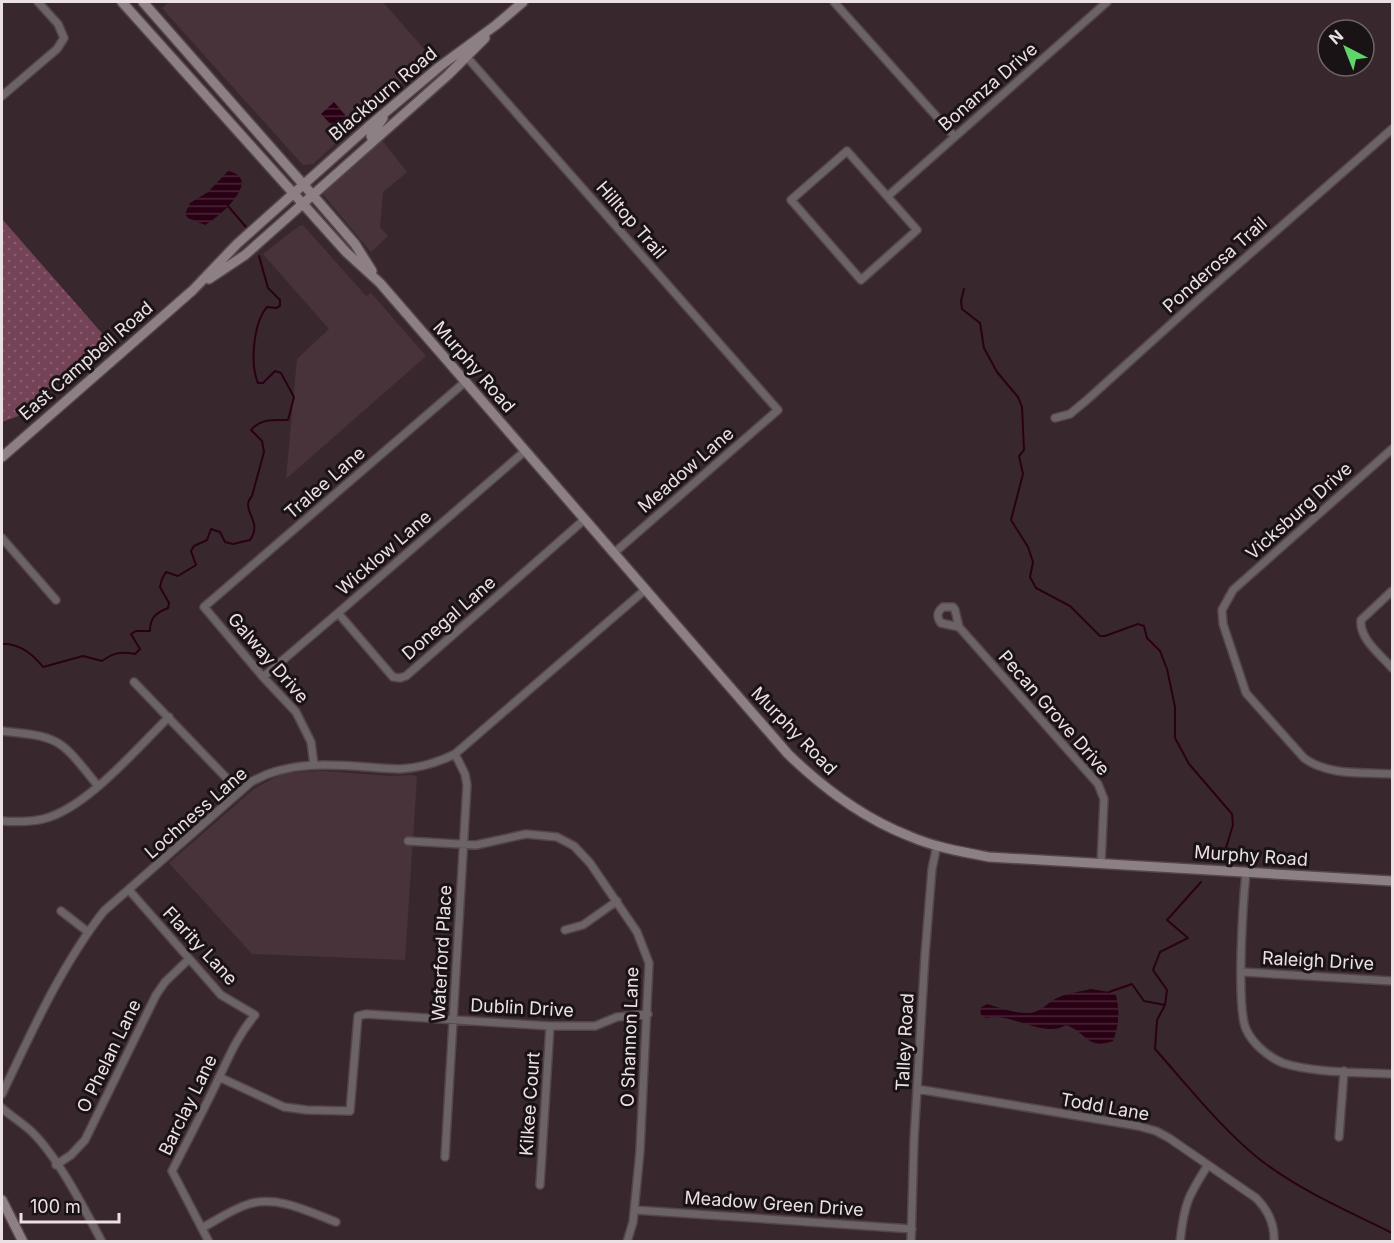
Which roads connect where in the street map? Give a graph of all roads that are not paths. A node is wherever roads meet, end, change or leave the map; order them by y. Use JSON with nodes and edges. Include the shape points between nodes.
{"nodes":[{"id":1,"x":38,"y":2,"type":"edge"},
{"id":2,"x":123,"y":2,"type":"edge"},
{"id":3,"x":143,"y":2,"type":"edge"},
{"id":4,"x":523,"y":2,"type":"edge"},
{"id":5,"x":834,"y":2,"type":"edge"},
{"id":6,"x":1107,"y":2,"type":"edge"},
{"id":7,"x":464,"y":54,"type":"junction"},
{"id":8,"x":219,"y":87,"type":"junction"},
{"id":9,"x":414,"y":87,"type":"junction"},
{"id":10,"x":2,"y":96,"type":"edge"},
{"id":11,"x":208,"y":97,"type":"junction"},
{"id":12,"x":423,"y":98,"type":"junction"},
{"id":13,"x":391,"y":107,"type":"junction"},
{"id":14,"x":1392,"y":129,"type":"edge"},
{"id":15,"x":954,"y":136,"type":"junction"},
{"id":16,"x":373,"y":141,"type":"junction"},
{"id":17,"x":303,"y":183,"type":"junction"},
{"id":18,"x":294,"y":192,"type":"junction"},
{"id":19,"x":313,"y":194,"type":"junction"},
{"id":20,"x":888,"y":196,"type":"junction"},
{"id":21,"x":303,"y":202,"type":"junction"},
{"id":22,"x":380,"y":283,"type":"junction"},
{"id":23,"x":193,"y":290,"type":"junction"},
{"id":24,"x":465,"y":382,"type":"junction"},
{"id":25,"x":778,"y":410,"type":"joint"},
{"id":26,"x":1055,"y":418,"type":"dead end"},
{"id":27,"x":1392,"y":449,"type":"edge"},
{"id":28,"x":525,"y":451,"type":"junction"},
{"id":29,"x":2,"y":457,"type":"edge"},
{"id":30,"x":585,"y":519,"type":"junction"},
{"id":31,"x":2,"y":541,"type":"edge"},
{"id":32,"x":614,"y":553,"type":"junction"},
{"id":33,"x":645,"y":589,"type":"junction"},
{"id":34,"x":1392,"y":591,"type":"edge"},
{"id":35,"x":56,"y":600,"type":"dead end"},
{"id":36,"x":204,"y":607,"type":"joint"},
{"id":37,"x":338,"y":613,"type":"junction"},
{"id":38,"x":959,"y":627,"type":"dead end"},
{"id":39,"x":1392,"y":668,"type":"edge"},
{"id":40,"x":262,"y":677,"type":"junction"},
{"id":41,"x":134,"y":682,"type":"dead end"},
{"id":42,"x":169,"y":717,"type":"junction"},
{"id":43,"x":2,"y":731,"type":"edge"},
{"id":44,"x":454,"y":754,"type":"junction"},
{"id":45,"x":314,"y":765,"type":"junction"},
{"id":46,"x":1392,"y":774,"type":"edge"},
{"id":47,"x":98,"y":786,"type":"junction"},
{"id":48,"x":240,"y":792,"type":"junction"},
{"id":49,"x":2,"y":821,"type":"edge"},
{"id":50,"x":408,"y":841,"type":"dead end"},
{"id":51,"x":463,"y":844,"type":"junction"},
{"id":52,"x":937,"y":845,"type":"junction"},
{"id":53,"x":1101,"y":864,"type":"junction"},
{"id":54,"x":1246,"y":873,"type":"junction"},
{"id":55,"x":1392,"y":881,"type":"edge"},
{"id":56,"x":129,"y":890,"type":"junction"},
{"id":57,"x":617,"y":901,"type":"junction"},
{"id":58,"x":61,"y":911,"type":"dead end"},
{"id":59,"x":565,"y":930,"type":"dead end"},
{"id":60,"x":88,"y":932,"type":"junction"},
{"id":61,"x":189,"y":959,"type":"junction"},
{"id":62,"x":1242,"y":972,"type":"junction"},
{"id":63,"x":1392,"y":981,"type":"edge"},
{"id":64,"x":648,"y":1014,"type":"junction"},
{"id":65,"x":255,"y":1015,"type":"joint"},
{"id":66,"x":453,"y":1020,"type":"junction"},
{"id":67,"x":550,"y":1026,"type":"junction"},
{"id":68,"x":1344,"y":1071,"type":"junction"},
{"id":69,"x":1392,"y":1074,"type":"edge"},
{"id":70,"x":219,"y":1077,"type":"junction"},
{"id":71,"x":917,"y":1089,"type":"junction"},
{"id":72,"x":2,"y":1094,"type":"edge"},
{"id":73,"x":2,"y":1108,"type":"edge"},
{"id":74,"x":1339,"y":1137,"type":"dead end"},
{"id":75,"x":445,"y":1157,"type":"dead end"},
{"id":76,"x":57,"y":1165,"type":"junction"},
{"id":77,"x":1208,"y":1165,"type":"junction"},
{"id":78,"x":540,"y":1185,"type":"dead end"},
{"id":79,"x":2,"y":1200,"type":"edge"},
{"id":80,"x":635,"y":1210,"type":"junction"},
{"id":81,"x":336,"y":1222,"type":"dead end"},
{"id":82,"x":202,"y":1228,"type":"junction"},
{"id":83,"x":912,"y":1229,"type":"junction"},
{"id":84,"x":23,"y":1242,"type":"edge"},
{"id":85,"x":102,"y":1242,"type":"edge"},
{"id":86,"x":209,"y":1242,"type":"edge"},
{"id":87,"x":627,"y":1242,"type":"edge"},
{"id":88,"x":911,"y":1242,"type":"edge"},
{"id":89,"x":1180,"y":1242,"type":"edge"},
{"id":90,"x":1274,"y":1242,"type":"edge"}],
"edges":[{"from":1,"to":10,"type":"street","via":[[58,24],[64,38],[57,49]]},
{"from":2,"to":11,"type":"main road","name":"Murphy Road"},
{"from":3,"to":8,"type":"main road","name":"Murphy Road"},
{"from":4,"to":7,"type":"main road","name":"Blackburn Road"},
{"from":5,"to":15,"type":"street"},
{"from":6,"to":15,"type":"street","name":"Bonanza Drive"},
{"from":7,"to":9,"type":"main road","name":"Blackburn Road"},
{"from":7,"to":12,"type":"main road","name":"Blackburn Road"},
{"from":7,"to":25,"type":"street","name":"Hilltop Trail"},
{"from":8,"to":11,"type":"main road"},
{"from":8,"to":17,"type":"main road","name":"Murphy Road"},
{"from":9,"to":12,"type":"main road"},
{"from":9,"to":13,"type":"main road","name":"Blackburn Road"},
{"from":11,"to":18,"type":"main road","name":"Murphy Road"},
{"from":12,"to":16,"type":"main road","name":"Blackburn Road"},
{"from":13,"to":16,"type":"main road","via":[[371,136]]},
{"from":13,"to":17,"type":"main road","name":"Blackburn Road"},
{"from":14,"to":26,"type":"street","name":"Ponderosa Trail","via":[[1088,399],[1070,414]]},
{"from":15,"to":20,"type":"street","name":"Bonanza Drive"},
{"from":16,"to":19,"type":"main road","name":"Blackburn Road"},
{"from":17,"to":18,"type":"main road","name":"Blackburn Road"},
{"from":17,"to":19,"type":"main road","name":"Murphy Road"},
{"from":18,"to":21,"type":"main road","name":"Murphy Road"},
{"from":18,"to":23,"type":"main road","name":"East Campbell Road"},
{"from":19,"to":21,"type":"main road","name":"Blackburn Road"},
{"from":19,"to":22,"type":"main road","name":"Murphy Road","via":[[355,244]]},
{"from":20,"to":20,"type":"street","via":[[847,151],[790,200],[861,280],[917,230]]},
{"from":21,"to":22,"type":"main road","name":"Murphy Road","via":[[346,252]]},
{"from":21,"to":23,"type":"main road","name":"East Campbell Road","via":[[245,255]]},
{"from":22,"to":24,"type":"main road","name":"Murphy Road"},
{"from":23,"to":29,"type":"main road","name":"East Campbell Road"},
{"from":24,"to":28,"type":"main road","name":"Murphy Road"},
{"from":24,"to":36,"type":"street","name":"Tralee Lane"},
{"from":25,"to":32,"type":"street","name":"Meadow Lane"},
{"from":27,"to":46,"type":"street","name":"Vicksburg Drive","via":[[1233,590],[1222,610],[1246,693],[1304,758],[1326,770]]},
{"from":28,"to":30,"type":"main road","name":"Murphy Road"},
{"from":28,"to":37,"type":"street","name":"Wicklow Lane"},
{"from":30,"to":32,"type":"main road","name":"Murphy Road"},
{"from":30,"to":37,"type":"street","name":"Donegal Lane","via":[[406,676],[393,677]]},
{"from":31,"to":35,"type":"street"},
{"from":32,"to":33,"type":"main road","name":"Murphy Road"},
{"from":33,"to":44,"type":"street","name":"Lochness Lane"},
{"from":33,"to":52,"type":"main road","name":"Murphy Road","via":[[777,741],[817,780],[876,820]]},
{"from":34,"to":39,"type":"street","via":[[1361,620],[1360,627]]},
{"from":36,"to":40,"type":"street","name":"Galway Drive"},
{"from":37,"to":40,"type":"street","name":"Wicklow Lane"},
{"from":38,"to":53,"type":"street","name":"Pecan Grove Drive","via":[[1098,784],[1104,799]]},
{"from":40,"to":45,"type":"street","name":"Galway Drive","via":[[302,721],[311,742]]},
{"from":41,"to":42,"type":"street"},
{"from":42,"to":47,"type":"street"},
{"from":42,"to":48,"type":"street"},
{"from":43,"to":47,"type":"street","via":[[56,740],[67,747]]},
{"from":44,"to":45,"type":"street","name":"Lochness Lane","via":[[414,768]]},
{"from":44,"to":51,"type":"street","name":"Waterford Place","via":[[467,785]]},
{"from":45,"to":48,"type":"street","name":"Lochness Lane","via":[[274,771]]},
{"from":47,"to":49,"type":"street","via":[[45,819]]},
{"from":48,"to":56,"type":"street","name":"Lochness Lane"},
{"from":50,"to":51,"type":"street","name":"O Shannon Lane"},
{"from":51,"to":57,"type":"street","name":"O Shannon Lane","via":[[495,842],[526,834],[557,837],[574,846],[590,863]]},
{"from":51,"to":66,"type":"street","name":"Waterford Place"},
{"from":52,"to":53,"type":"main road","name":"Murphy Road","via":[[989,857]]},
{"from":52,"to":71,"type":"street","name":"Talley Road","via":[[928,913]]},
{"from":53,"to":54,"type":"main road","name":"Murphy Road"},
{"from":54,"to":55,"type":"main road","name":"Murphy Road"},
{"from":54,"to":62,"type":"street"},
{"from":56,"to":60,"type":"street","name":"Lochness Lane","via":[[104,911]]},
{"from":56,"to":61,"type":"street","name":"Flarity Lane"},
{"from":57,"to":59,"type":"street","via":[[583,925]]},
{"from":57,"to":64,"type":"street","name":"O Shannon Lane","via":[[648,957]]},
{"from":58,"to":60,"type":"street"},
{"from":60,"to":72,"type":"street","name":"Lochness Lane"},
{"from":61,"to":65,"type":"street","name":"Flarity Lane","via":[[221,995]]},
{"from":61,"to":76,"type":"street","name":"O Phelan Lane","via":[[156,995],[85,1140]]},
{"from":62,"to":63,"type":"street","name":"Raleigh Drive"},
{"from":62,"to":68,"type":"street","via":[[1246,1029],[1266,1054],[1283,1063]]},
{"from":64,"to":67,"type":"street","name":"Dublin Drive","via":[[617,1017],[595,1026]]},
{"from":64,"to":80,"type":"street","name":"O Shannon Lane"},
{"from":65,"to":70,"type":"street","name":"Barclay Lane","via":[[242,1030]]},
{"from":66,"to":67,"type":"street","name":"Dublin Drive"},
{"from":66,"to":70,"type":"street","name":"Dublin Drive","via":[[358,1016],[350,1111],[284,1107]]},
{"from":66,"to":75,"type":"street","name":"Waterford Place"},
{"from":67,"to":78,"type":"street","name":"Kilkee Court"},
{"from":68,"to":69,"type":"street"},
{"from":68,"to":74,"type":"street"},
{"from":70,"to":82,"type":"street","name":"Barclay Lane","via":[[171,1171]]},
{"from":71,"to":77,"type":"street","name":"Todd Lane","via":[[1148,1129],[1169,1138]]},
{"from":71,"to":83,"type":"street","name":"Talley Road"},
{"from":73,"to":76,"type":"street","via":[[32,1132]]},
{"from":76,"to":85,"type":"street"},
{"from":77,"to":89,"type":"street","via":[[1188,1197]]},
{"from":77,"to":90,"type":"street","name":"Todd Lane","via":[[1265,1208],[1273,1225]]},
{"from":79,"to":84,"type":"main road"},
{"from":80,"to":83,"type":"street","name":"Meadow Green Drive"},
{"from":80,"to":87,"type":"street","name":"O Shannon Lane"},
{"from":81,"to":82,"type":"street","via":[[288,1204],[268,1202],[250,1203]]},
{"from":82,"to":86,"type":"street","name":"Barclay Lane"},
{"from":83,"to":88,"type":"street","name":"Talley Road"}]}
